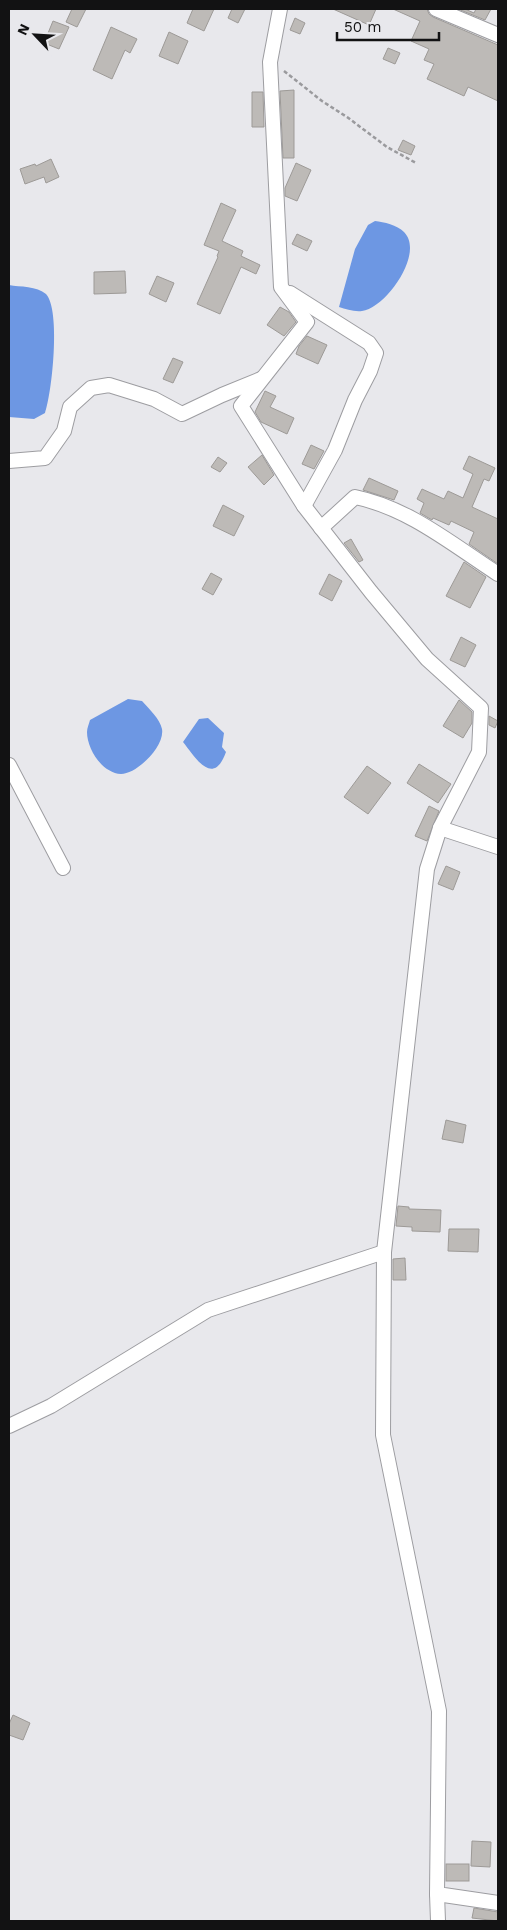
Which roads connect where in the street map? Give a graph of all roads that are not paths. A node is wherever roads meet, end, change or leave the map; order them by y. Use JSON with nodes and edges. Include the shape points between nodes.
{"nodes":[{"id":1,"x":280,"y":9,"type":"edge"},
{"id":2,"x":436,"y":9,"type":"edge"},
{"id":3,"x":497,"y":32,"type":"edge"},
{"id":4,"x":281,"y":288,"type":"junction"},
{"id":5,"x":263,"y":378,"type":"junction"},
{"id":6,"x":9,"y":461,"type":"edge"},
{"id":7,"x":304,"y":506,"type":"junction"},
{"id":8,"x":321,"y":528,"type":"junction"},
{"id":9,"x":498,"y":574,"type":"edge"},
{"id":10,"x":9,"y":766,"type":"edge"},
{"id":11,"x":440,"y":828,"type":"junction"},
{"id":12,"x":498,"y":847,"type":"edge"},
{"id":13,"x":63,"y":868,"type":"dead end"},
{"id":14,"x":384,"y":1252,"type":"junction"},
{"id":15,"x":9,"y":1426,"type":"edge"},
{"id":16,"x":437,"y":1894,"type":"junction"},
{"id":17,"x":498,"y":1903,"type":"edge"},
{"id":18,"x":438,"y":1921,"type":"edge"}],
"edges":[{"from":1,"to":4,"type":"street","via":[[270,62]]},
{"from":2,"to":3,"type":"street"},
{"from":4,"to":5,"type":"street","via":[[308,322]]},
{"from":4,"to":7,"type":"street","via":[[368,343],[376,353],[335,450]]},
{"from":5,"to":6,"type":"street","via":[[182,414],[154,399],[109,385],[91,388],[70,407],[64,430],[45,458]]},
{"from":5,"to":7,"type":"street","via":[[241,406]]},
{"from":7,"to":8,"type":"street"},
{"from":8,"to":9,"type":"street","via":[[355,497],[375,501],[410,517]]},
{"from":8,"to":11,"type":"street","via":[[427,659],[481,708],[479,752]]},
{"from":10,"to":13,"type":"street"},
{"from":11,"to":12,"type":"street"},
{"from":11,"to":14,"type":"street","via":[[427,869]]},
{"from":14,"to":15,"type":"street","via":[[208,1310],[51,1406]]},
{"from":14,"to":16,"type":"street","via":[[384,1435],[439,1711]]},
{"from":16,"to":17,"type":"street"},
{"from":16,"to":18,"type":"street"}]}
